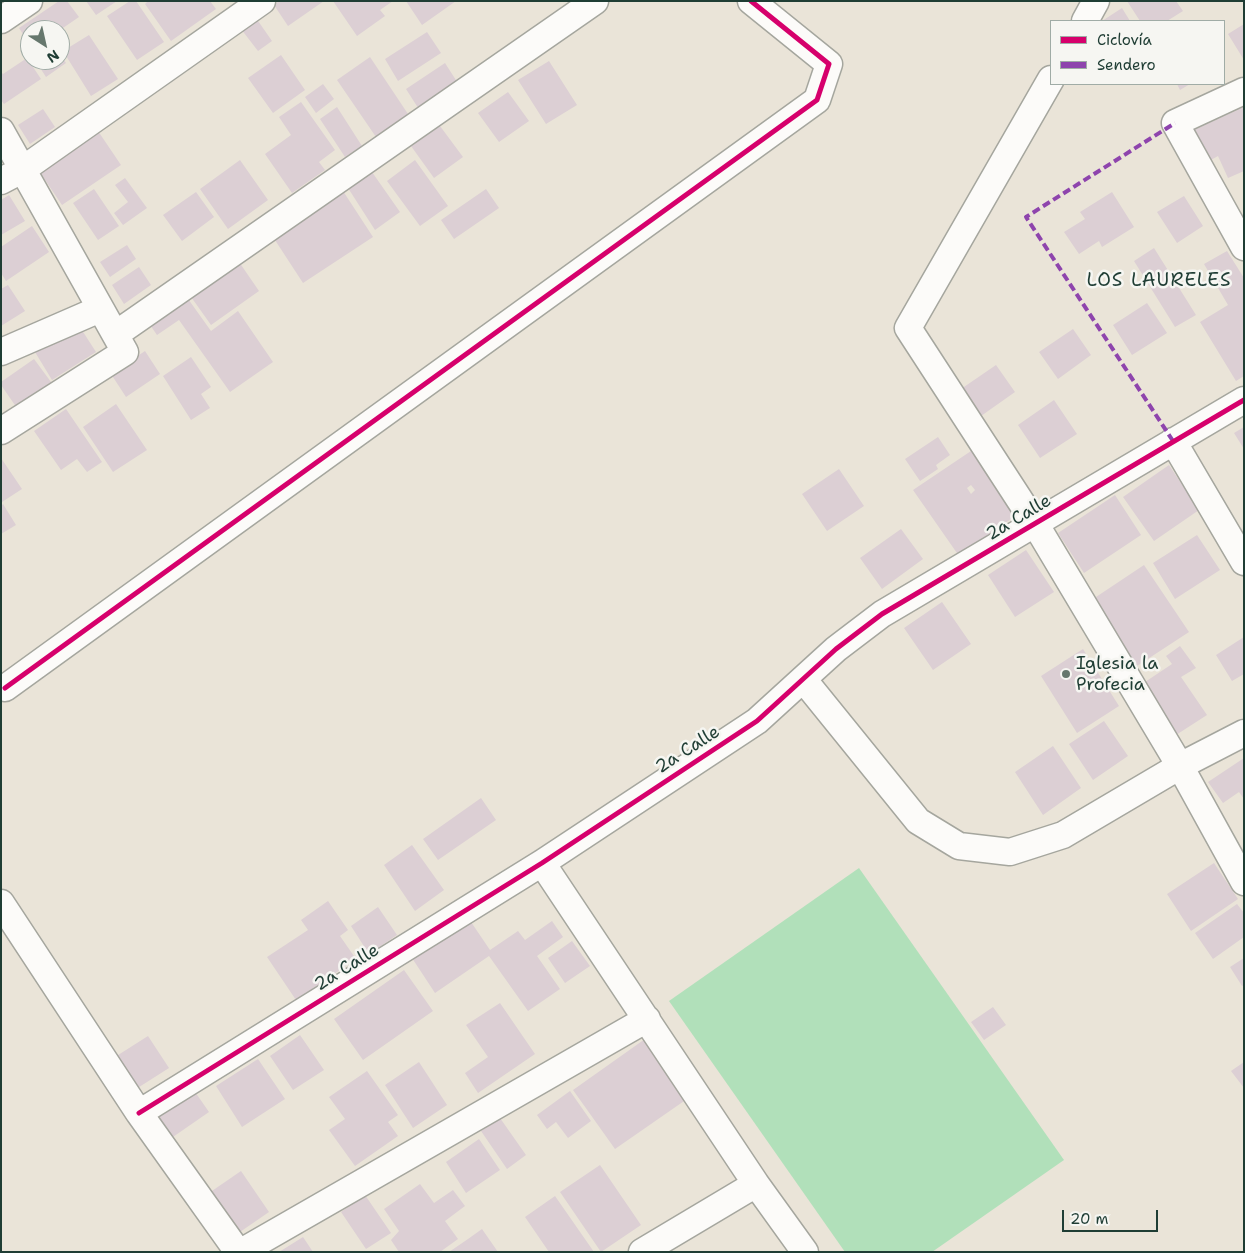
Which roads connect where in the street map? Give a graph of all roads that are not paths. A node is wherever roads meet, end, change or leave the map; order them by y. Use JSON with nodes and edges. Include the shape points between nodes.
{"nodes":[{"id":1,"x":29,"y":1,"type":"edge"},
{"id":2,"x":262,"y":1,"type":"edge"},
{"id":3,"x":595,"y":1,"type":"edge"},
{"id":4,"x":751,"y":1,"type":"edge"},
{"id":5,"x":1096,"y":1,"type":"edge"},
{"id":6,"x":1,"y":20,"type":"edge"},
{"id":7,"x":1086,"y":20,"type":"edge"},
{"id":8,"x":1050,"y":81,"type":"edge"},
{"id":9,"x":1244,"y":91,"type":"edge"},
{"id":10,"x":1,"y":131,"type":"edge"},
{"id":11,"x":12,"y":176,"type":"edge"},
{"id":12,"x":1244,"y":247,"type":"edge"},
{"id":13,"x":100,"y":309,"type":"junction"},
{"id":14,"x":116,"y":334,"type":"junction"},
{"id":15,"x":1,"y":352,"type":"edge"},
{"id":16,"x":1244,"y":400,"type":"edge"},
{"id":17,"x":1,"y":431,"type":"edge"},
{"id":18,"x":1173,"y":441,"type":"junction"},
{"id":19,"x":1036,"y":525,"type":"junction"},
{"id":20,"x":1244,"y":562,"type":"edge"},
{"id":21,"x":803,"y":679,"type":"junction"},
{"id":22,"x":5,"y":688,"type":"dead end"},
{"id":23,"x":1244,"y":733,"type":"edge"},
{"id":24,"x":1180,"y":766,"type":"junction"},
{"id":25,"x":542,"y":863,"type":"junction"},
{"id":26,"x":1244,"y":882,"type":"edge"},
{"id":27,"x":1,"y":903,"type":"edge"},
{"id":28,"x":647,"y":1019,"type":"junction"},
{"id":29,"x":139,"y":1113,"type":"junction"},
{"id":30,"x":756,"y":1184,"type":"junction"},
{"id":31,"x":240,"y":1252,"type":"edge"},
{"id":32,"x":642,"y":1252,"type":"edge"},
{"id":33,"x":806,"y":1252,"type":"edge"}],
"edges":[{"from":1,"to":6,"type":"street"},
{"from":2,"to":11,"type":"street"},
{"from":3,"to":14,"type":"street"},
{"from":4,"to":22,"type":"street","via":[[829,64],[817,100]]},
{"from":5,"to":7,"type":"street"},
{"from":8,"to":19,"type":"street","via":[[908,328]]},
{"from":9,"to":12,"type":"street","via":[[1175,123]]},
{"from":10,"to":11,"type":"street"},
{"from":11,"to":13,"type":"street"},
{"from":13,"to":14,"type":"street"},
{"from":13,"to":15,"type":"street"},
{"from":14,"to":17,"type":"street","via":[[125,352]]},
{"from":16,"to":18,"type":"street","name":"2a Calle"},
{"from":18,"to":19,"type":"street","name":"2a Calle"},
{"from":18,"to":20,"type":"street"},
{"from":19,"to":21,"type":"street","name":"2a Calle","via":[[882,614]]},
{"from":19,"to":24,"type":"street"},
{"from":21,"to":24,"type":"street","via":[[918,821],[959,846],[1010,852],[1062,835]]},
{"from":21,"to":25,"type":"street","name":"2a Calle","via":[[757,721]]},
{"from":23,"to":24,"type":"street"},
{"from":24,"to":26,"type":"street"},
{"from":25,"to":28,"type":"street"},
{"from":25,"to":29,"type":"street","name":"2a Calle"},
{"from":27,"to":29,"type":"street"},
{"from":28,"to":30,"type":"street"},
{"from":28,"to":31,"type":"street"},
{"from":29,"to":31,"type":"street"},
{"from":30,"to":32,"type":"street"},
{"from":30,"to":33,"type":"street"}]}
